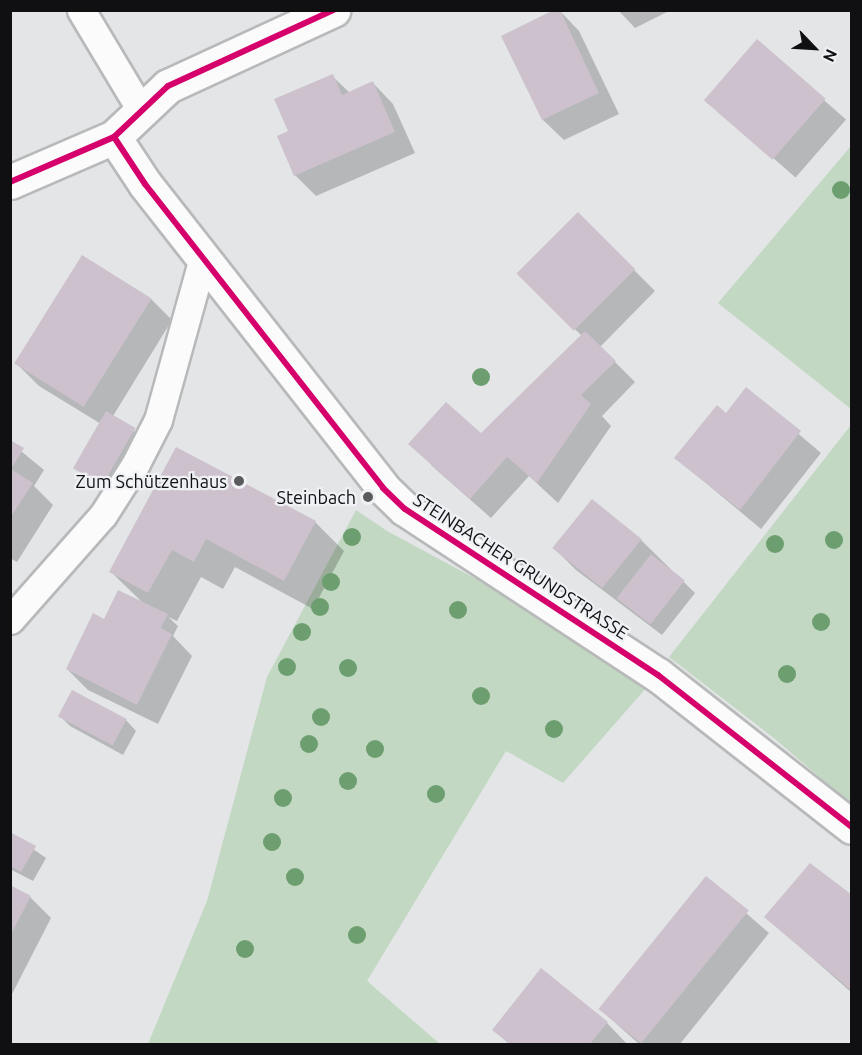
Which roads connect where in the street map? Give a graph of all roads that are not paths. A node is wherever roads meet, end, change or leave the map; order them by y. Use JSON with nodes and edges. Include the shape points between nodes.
{"nodes":[{"id":1,"x":81,"y":10,"type":"edge"},
{"id":2,"x":333,"y":10,"type":"edge"},
{"id":3,"x":142,"y":112,"type":"junction"},
{"id":4,"x":114,"y":138,"type":"junction"},
{"id":5,"x":10,"y":182,"type":"edge"},
{"id":6,"x":203,"y":258,"type":"junction"},
{"id":7,"x":10,"y":620,"type":"edge"},
{"id":8,"x":852,"y":826,"type":"edge"}],
"edges":[{"from":1,"to":3,"type":"lane"},
{"from":2,"to":3,"type":"street","via":[[168,86]]},
{"from":3,"to":4,"type":"street"},
{"from":4,"to":5,"type":"street"},
{"from":4,"to":6,"type":"street","name":"STEINBACHER GRUNDSTRASSE"},
{"from":6,"to":7,"type":"lane","via":[[158,420],[136,463],[103,515]]},
{"from":6,"to":8,"type":"street","name":"STEINBACHER GRUNDSTRASSE","via":[[383,488],[405,509],[658,675]]}]}
